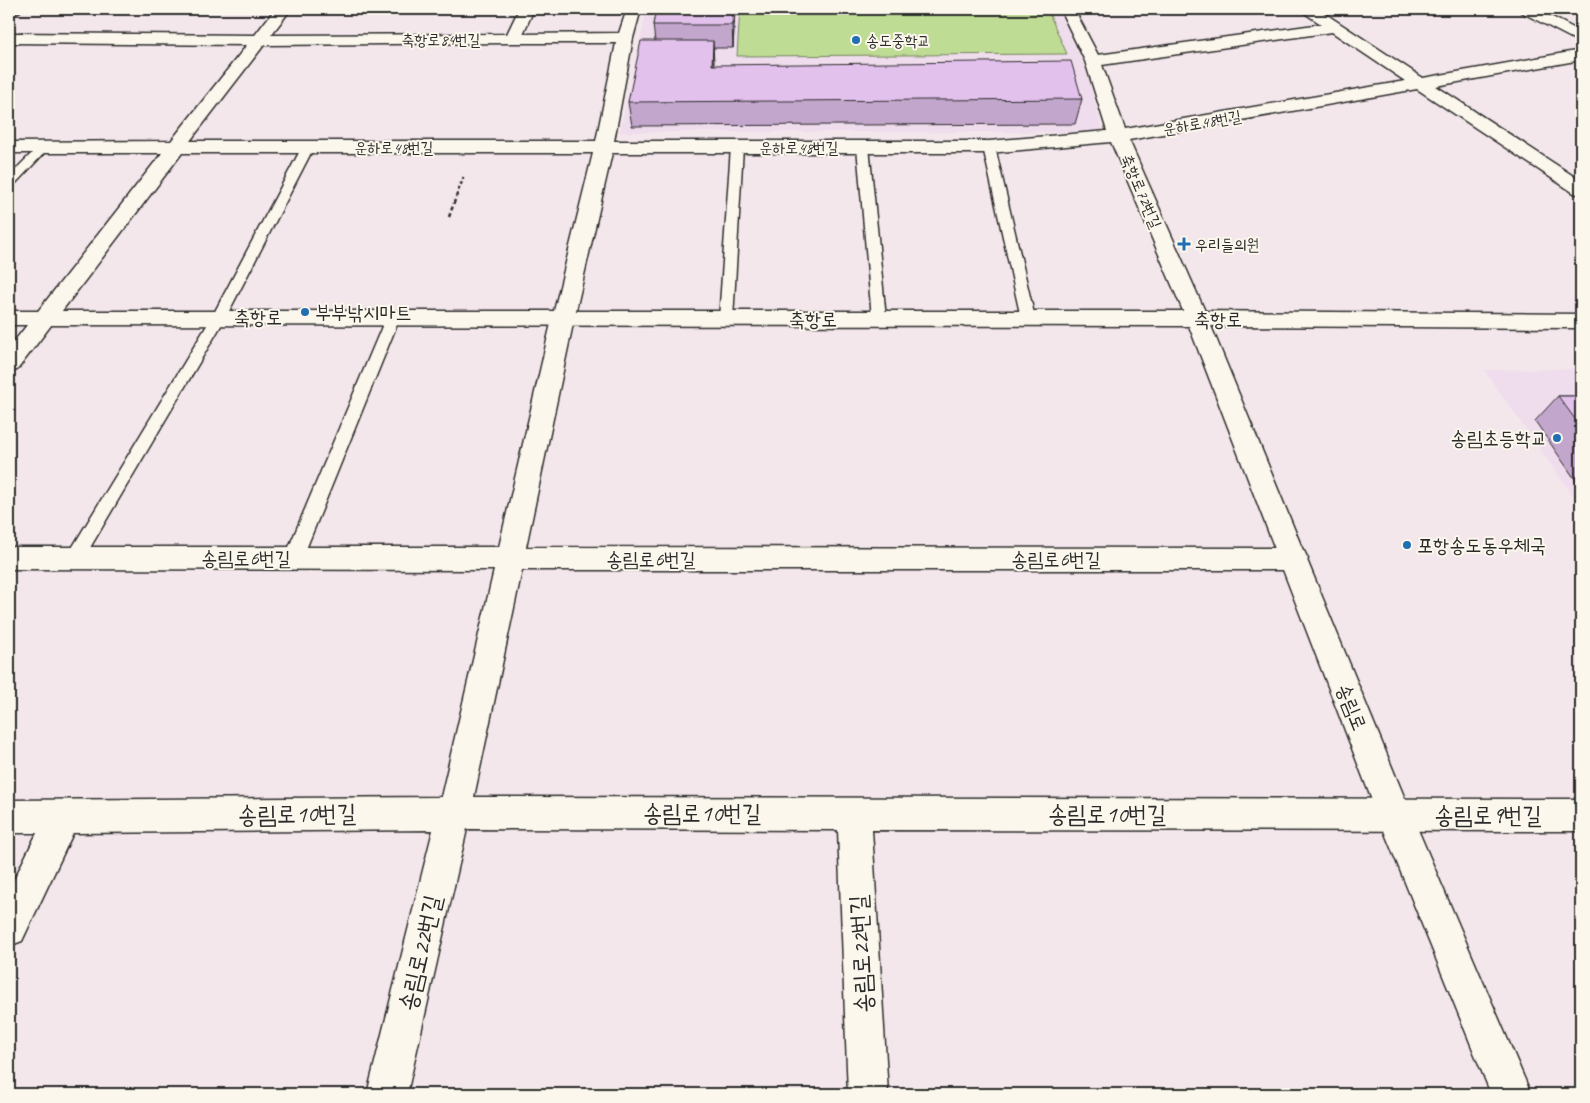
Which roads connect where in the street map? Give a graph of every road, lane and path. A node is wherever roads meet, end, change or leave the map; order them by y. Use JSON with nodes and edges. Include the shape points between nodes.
{"nodes":[{"id":1,"x":14,"y":9,"type":"edge"},
{"id":2,"x":283,"y":9,"type":"edge"},
{"id":3,"x":526,"y":9,"type":"edge"},
{"id":4,"x":634,"y":9,"type":"edge"},
{"id":5,"x":1067,"y":9,"type":"edge"},
{"id":6,"x":1308,"y":9,"type":"edge"},
{"id":7,"x":1526,"y":9,"type":"edge"},
{"id":8,"x":9,"y":10,"type":"edge"},
{"id":9,"x":1336,"y":27,"type":"junction"},
{"id":10,"x":9,"y":38,"type":"edge"},
{"id":11,"x":625,"y":38,"type":"junction"},
{"id":12,"x":1581,"y":38,"type":"edge"},
{"id":13,"x":513,"y":39,"type":"junction"},
{"id":14,"x":258,"y":40,"type":"junction"},
{"id":15,"x":1581,"y":55,"type":"edge"},
{"id":16,"x":1092,"y":61,"type":"junction"},
{"id":17,"x":1420,"y":84,"type":"junction"},
{"id":18,"x":1118,"y":136,"type":"junction"},
{"id":19,"x":604,"y":146,"type":"junction"},
{"id":20,"x":863,"y":146,"type":"junction"},
{"id":21,"x":9,"y":147,"type":"edge"},
{"id":22,"x":44,"y":147,"type":"junction"},
{"id":23,"x":308,"y":147,"type":"junction"},
{"id":24,"x":475,"y":147,"type":"junction"},
{"id":25,"x":737,"y":147,"type":"junction"},
{"id":26,"x":989,"y":147,"type":"junction"},
{"id":27,"x":175,"y":148,"type":"junction"},
{"id":28,"x":9,"y":183,"type":"edge"},
{"id":29,"x":1581,"y":189,"type":"edge"},
{"id":30,"x":448,"y":217,"type":"dead end"},
{"id":31,"x":219,"y":317,"type":"junction"},
{"id":32,"x":9,"y":318,"type":"edge"},
{"id":33,"x":45,"y":318,"type":"junction"},
{"id":34,"x":393,"y":318,"type":"junction"},
{"id":35,"x":879,"y":318,"type":"junction"},
{"id":36,"x":1028,"y":318,"type":"junction"},
{"id":37,"x":1198,"y":318,"type":"junction"},
{"id":38,"x":563,"y":319,"type":"junction"},
{"id":39,"x":726,"y":319,"type":"junction"},
{"id":40,"x":1581,"y":321,"type":"edge"},
{"id":41,"x":9,"y":364,"type":"edge"},
{"id":42,"x":9,"y":558,"type":"edge"},
{"id":43,"x":75,"y":558,"type":"junction"},
{"id":44,"x":293,"y":559,"type":"junction"},
{"id":45,"x":510,"y":559,"type":"junction"},
{"id":46,"x":1294,"y":559,"type":"junction"},
{"id":47,"x":454,"y":812,"type":"junction"},
{"id":48,"x":854,"y":813,"type":"junction"},
{"id":49,"x":1581,"y":815,"type":"edge"},
{"id":50,"x":1395,"y":816,"type":"junction"},
{"id":51,"x":9,"y":817,"type":"edge"},
{"id":52,"x":64,"y":817,"type":"junction"},
{"id":53,"x":9,"y":928,"type":"edge"},
{"id":54,"x":387,"y":1094,"type":"edge"},
{"id":55,"x":868,"y":1094,"type":"edge"},
{"id":56,"x":1511,"y":1094,"type":"edge"}],
"edges":[{"from":1,"to":8,"type":"main road"},
{"from":2,"to":14,"type":"street"},
{"from":3,"to":13,"type":"street"},
{"from":4,"to":11,"type":"street"},
{"from":5,"to":16,"type":"street","name":"축항로72번길"},
{"from":6,"to":9,"type":"street"},
{"from":7,"to":12,"type":"street"},
{"from":9,"to":16,"type":"street"},
{"from":9,"to":17,"type":"street"},
{"from":10,"to":14,"type":"street","name":"축항로84번길"},
{"from":11,"to":13,"type":"street","name":"축항로84번길"},
{"from":11,"to":19,"type":"street"},
{"from":13,"to":14,"type":"street","name":"축항로84번길"},
{"from":14,"to":27,"type":"street"},
{"from":15,"to":17,"type":"street","name":"운하로48번길"},
{"from":16,"to":18,"type":"street","name":"축항로72번길"},
{"from":17,"to":18,"type":"street","name":"운하로48번길"},
{"from":17,"to":29,"type":"street"},
{"from":18,"to":26,"type":"street","name":"운하로48번길"},
{"from":18,"to":37,"type":"street","name":"축항로72번길"},
{"from":19,"to":24,"type":"street","name":"운하로48번길"},
{"from":19,"to":25,"type":"street","name":"운하로48번길"},
{"from":19,"to":38,"type":"street"},
{"from":20,"to":25,"type":"street","name":"운하로48번길"},
{"from":20,"to":26,"type":"street","name":"운하로48번길"},
{"from":20,"to":35,"type":"lane"},
{"from":21,"to":22,"type":"street","name":"운하로48번길"},
{"from":22,"to":27,"type":"street","name":"운하로48번길"},
{"from":22,"to":28,"type":"lane"},
{"from":23,"to":24,"type":"street","name":"운하로48번길"},
{"from":23,"to":27,"type":"street","name":"운하로48번길"},
{"from":23,"to":31,"type":"lane"},
{"from":24,"to":30,"type":"path"},
{"from":25,"to":39,"type":"lane"},
{"from":26,"to":36,"type":"lane"},
{"from":27,"to":33,"type":"street"},
{"from":31,"to":33,"type":"street","name":"축항로"},
{"from":31,"to":34,"type":"street","name":"축항로"},
{"from":31,"to":43,"type":"lane"},
{"from":32,"to":33,"type":"street","name":"축항로"},
{"from":33,"to":41,"type":"street"},
{"from":34,"to":38,"type":"street","name":"축항로"},
{"from":34,"to":44,"type":"lane"},
{"from":35,"to":36,"type":"street","name":"축항로"},
{"from":35,"to":39,"type":"street","name":"축항로"},
{"from":36,"to":37,"type":"street","name":"축항로"},
{"from":37,"to":40,"type":"street","name":"축항로"},
{"from":37,"to":46,"type":"street","name":"송림로"},
{"from":38,"to":39,"type":"street","name":"축항로"},
{"from":38,"to":45,"type":"street","name":"송림로22번길"},
{"from":42,"to":43,"type":"street","name":"송림로6번길"},
{"from":43,"to":44,"type":"street","name":"송림로6번길"},
{"from":44,"to":45,"type":"street","name":"송림로6번길"},
{"from":45,"to":46,"type":"street","name":"송림로6번길"},
{"from":45,"to":47,"type":"street","name":"송림로22번길"},
{"from":46,"to":50,"type":"street","name":"송림로"},
{"from":47,"to":48,"type":"street","name":"송림로10번길"},
{"from":47,"to":52,"type":"street","name":"송림로10번길"},
{"from":47,"to":54,"type":"street","name":"송림로22번길"},
{"from":48,"to":50,"type":"street","name":"송림로10번길"},
{"from":48,"to":55,"type":"street","name":"송림로22번길"},
{"from":49,"to":50,"type":"street","name":"송림로9번길"},
{"from":50,"to":56,"type":"street","name":"송림로"},
{"from":51,"to":52,"type":"street","name":"송림로10번길"},
{"from":52,"to":53,"type":"street"}]}
